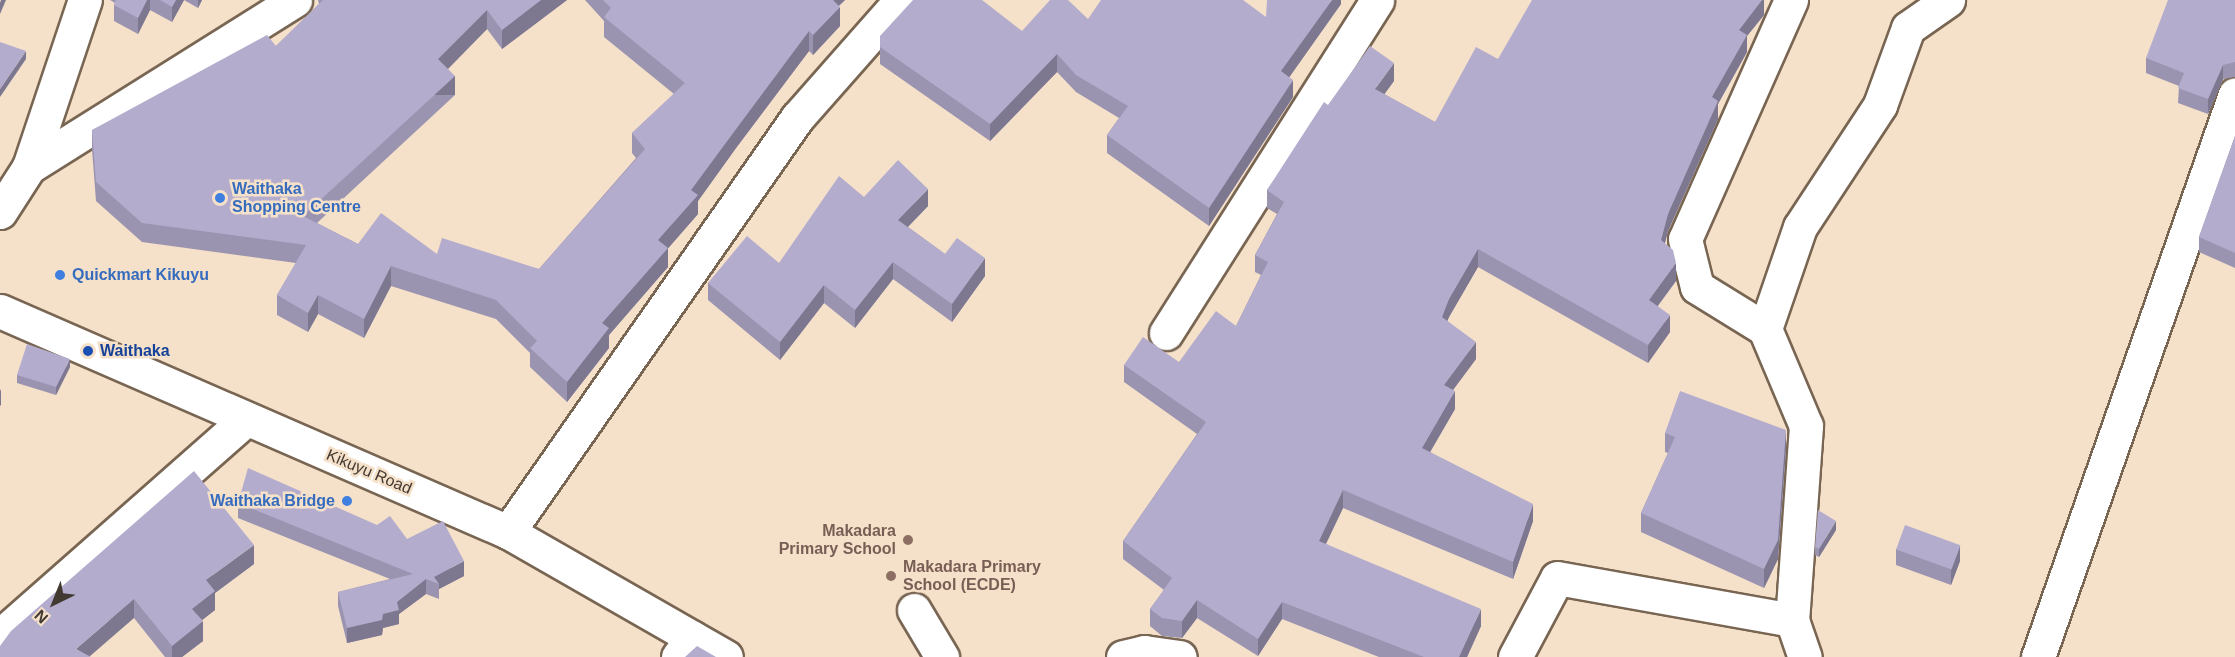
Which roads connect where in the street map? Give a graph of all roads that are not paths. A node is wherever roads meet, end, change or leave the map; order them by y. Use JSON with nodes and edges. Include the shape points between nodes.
{"nodes":[{"id":1,"x":85,"y":0,"type":"edge"},
{"id":2,"x":295,"y":0,"type":"edge"},
{"id":3,"x":901,"y":0,"type":"edge"},
{"id":4,"x":1377,"y":0,"type":"edge"},
{"id":5,"x":1791,"y":0,"type":"edge"},
{"id":6,"x":1948,"y":0,"type":"edge"},
{"id":7,"x":2235,"y":94,"type":"edge"},
{"id":8,"x":29,"y":167,"type":"junction"},
{"id":9,"x":0,"y":212,"type":"edge"},
{"id":10,"x":0,"y":311,"type":"edge"},
{"id":11,"x":1765,"y":329,"type":"junction"},
{"id":12,"x":1166,"y":333,"type":"dead end"},
{"id":13,"x":246,"y":419,"type":"junction"},
{"id":14,"x":508,"y":532,"type":"junction"},
{"id":15,"x":914,"y":610,"type":"dead end"},
{"id":16,"x":1792,"y":620,"type":"junction"},
{"id":17,"x":0,"y":636,"type":"edge"},
{"id":18,"x":685,"y":647,"type":"edge"},
{"id":19,"x":726,"y":657,"type":"edge"},
{"id":20,"x":942,"y":657,"type":"edge"},
{"id":21,"x":1123,"y":657,"type":"edge"},
{"id":22,"x":1180,"y":657,"type":"edge"},
{"id":23,"x":1515,"y":657,"type":"edge"},
{"id":24,"x":1805,"y":657,"type":"edge"},
{"id":25,"x":2038,"y":657,"type":"edge"}],
"edges":[{"from":1,"to":8,"type":"street"},
{"from":2,"to":8,"type":"street"},
{"from":3,"to":14,"type":"street","via":[[797,118]]},
{"from":4,"to":12,"type":"street"},
{"from":5,"to":11,"type":"street","via":[[1685,240],[1697,287]]},
{"from":6,"to":11,"type":"street","via":[[1908,28],[1881,105],[1800,227]]},
{"from":7,"to":25,"type":"street"},
{"from":8,"to":9,"type":"street"},
{"from":10,"to":13,"type":"street","name":"Kikuyu Road"},
{"from":11,"to":16,"type":"street","via":[[1806,426]]},
{"from":13,"to":14,"type":"street","name":"Kikuyu Road"},
{"from":13,"to":17,"type":"street"},
{"from":14,"to":18,"type":"street","name":"Kikuyu Road"},
{"from":15,"to":20,"type":"street"},
{"from":16,"to":23,"type":"street","via":[[1557,578]]},
{"from":16,"to":24,"type":"street"},
{"from":18,"to":19,"type":"street","name":"Kikuyu Road"},
{"from":21,"to":22,"type":"street","via":[[1144,652]]}]}
